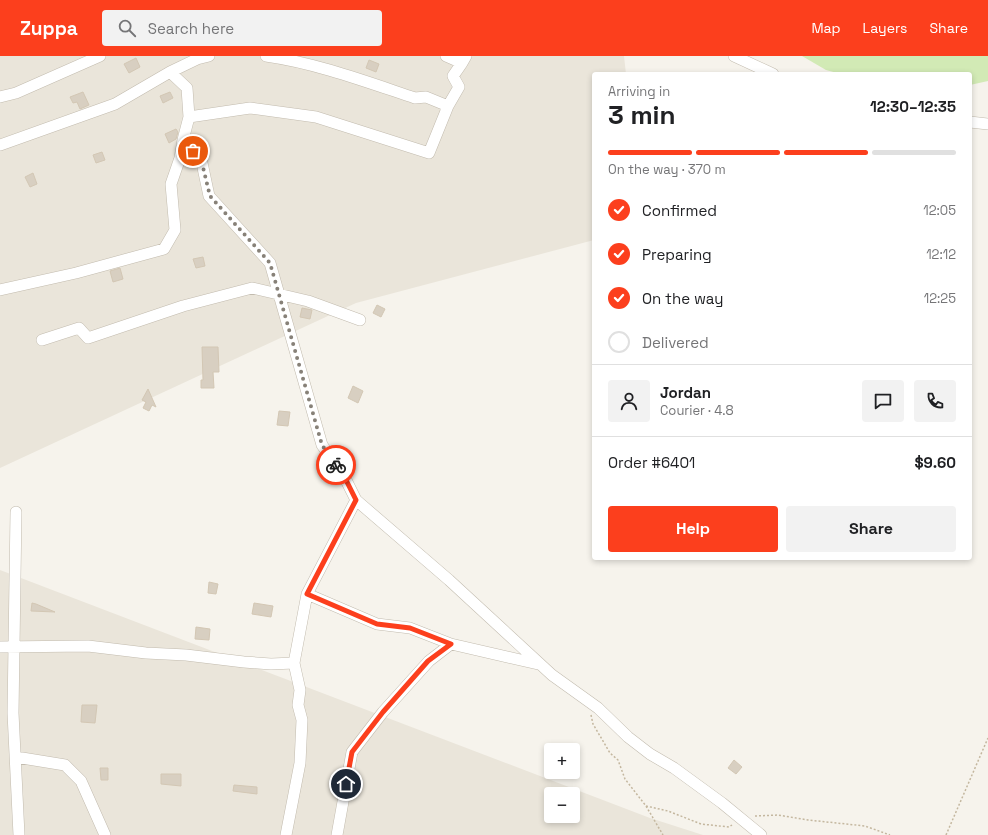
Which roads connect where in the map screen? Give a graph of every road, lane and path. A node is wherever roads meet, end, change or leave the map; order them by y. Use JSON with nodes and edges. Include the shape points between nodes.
{"nodes":[{"id":1,"x":100,"y":56,"type":"edge"},
{"id":2,"x":209,"y":56,"type":"edge"},
{"id":3,"x":266,"y":56,"type":"edge"},
{"id":4,"x":446,"y":56,"type":"edge"},
{"id":5,"x":734,"y":56,"type":"edge"},
{"id":6,"x":464,"y":59,"type":"edge"},
{"id":7,"x":170,"y":72,"type":"junction"},
{"id":8,"x":769,"y":72,"type":"edge"},
{"id":9,"x":0,"y":97,"type":"edge"},
{"id":10,"x":448,"y":106,"type":"junction"},
{"id":11,"x":189,"y":117,"type":"junction"},
{"id":12,"x":972,"y":122,"type":"edge"},
{"id":13,"x":988,"y":124,"type":"edge"},
{"id":14,"x":183,"y":140,"type":"junction"},
{"id":15,"x":0,"y":145,"type":"edge"},
{"id":16,"x":0,"y":290,"type":"edge"},
{"id":17,"x":278,"y":294,"type":"junction"},
{"id":18,"x":360,"y":320,"type":"dead end"},
{"id":19,"x":42,"y":340,"type":"dead end"},
{"id":20,"x":356,"y":500,"type":"junction"},
{"id":21,"x":16,"y":512,"type":"dead end"},
{"id":22,"x":307,"y":594,"type":"junction"},
{"id":23,"x":451,"y":644,"type":"junction"},
{"id":24,"x":0,"y":647,"type":"edge"},
{"id":25,"x":13,"y":647,"type":"junction"},
{"id":26,"x":294,"y":663,"type":"junction"},
{"id":27,"x":538,"y":664,"type":"junction"},
{"id":28,"x":588,"y":701,"type":"junction"},
{"id":29,"x":988,"y":738,"type":"edge"},
{"id":30,"x":16,"y":757,"type":"junction"},
{"id":31,"x":646,"y":806,"type":"junction"},
{"id":32,"x":743,"y":820,"type":"junction"},
{"id":33,"x":19,"y":835,"type":"edge"},
{"id":34,"x":105,"y":835,"type":"edge"},
{"id":35,"x":286,"y":835,"type":"edge"},
{"id":36,"x":338,"y":835,"type":"edge"},
{"id":37,"x":663,"y":835,"type":"edge"},
{"id":38,"x":761,"y":835,"type":"edge"},
{"id":39,"x":890,"y":835,"type":"edge"},
{"id":40,"x":946,"y":835,"type":"edge"}],
"edges":[{"from":1,"to":9,"type":"street","via":[[16,93]]},
{"from":2,"to":7,"type":"street"},
{"from":3,"to":10,"type":"street","via":[[283,58],[415,98],[426,97]]},
{"from":4,"to":6,"type":"street"},
{"from":5,"to":8,"type":"street"},
{"from":6,"to":10,"type":"street","via":[[453,76],[459,87]]},
{"from":7,"to":11,"type":"street","via":[[187,88]]},
{"from":7,"to":15,"type":"street","via":[[115,104]]},
{"from":10,"to":11,"type":"street","via":[[429,153],[316,117],[250,108]]},
{"from":11,"to":14,"type":"street"},
{"from":12,"to":13,"type":"street"},
{"from":14,"to":16,"type":"street","via":[[171,184],[175,230],[164,249]]},
{"from":14,"to":17,"type":"street","via":[[202,163],[210,196],[270,263]]},
{"from":17,"to":18,"type":"street","via":[[308,301]]},
{"from":17,"to":19,"type":"street","via":[[252,288],[183,306],[88,338],[79,328]]},
{"from":17,"to":20,"type":"street","via":[[322,445],[344,476]]},
{"from":20,"to":22,"type":"street"},
{"from":20,"to":27,"type":"street","via":[[487,613]]},
{"from":21,"to":25,"type":"street"},
{"from":22,"to":23,"type":"street","via":[[377,624],[410,628]]},
{"from":22,"to":26,"type":"street"},
{"from":23,"to":27,"type":"street"},
{"from":23,"to":36,"type":"street","via":[[428,661],[352,752]]},
{"from":24,"to":25,"type":"street"},
{"from":25,"to":26,"type":"street","via":[[88,646],[244,662]]},
{"from":25,"to":30,"type":"street"},
{"from":26,"to":35,"type":"street","via":[[300,690],[298,705],[302,720],[300,763]]},
{"from":27,"to":28,"type":"street"},
{"from":28,"to":31,"type":"path","via":[[593,724],[610,753],[618,760],[625,778]]},
{"from":28,"to":32,"type":"street","via":[[650,754],[674,768]]},
{"from":29,"to":40,"type":"path"},
{"from":30,"to":33,"type":"street"},
{"from":30,"to":34,"type":"street","via":[[65,765],[81,781]]},
{"from":31,"to":32,"type":"path","via":[[668,811],[701,824],[729,827]]},
{"from":31,"to":37,"type":"path"},
{"from":32,"to":38,"type":"street"},
{"from":32,"to":39,"type":"path","via":[[778,815],[865,826]]}]}
